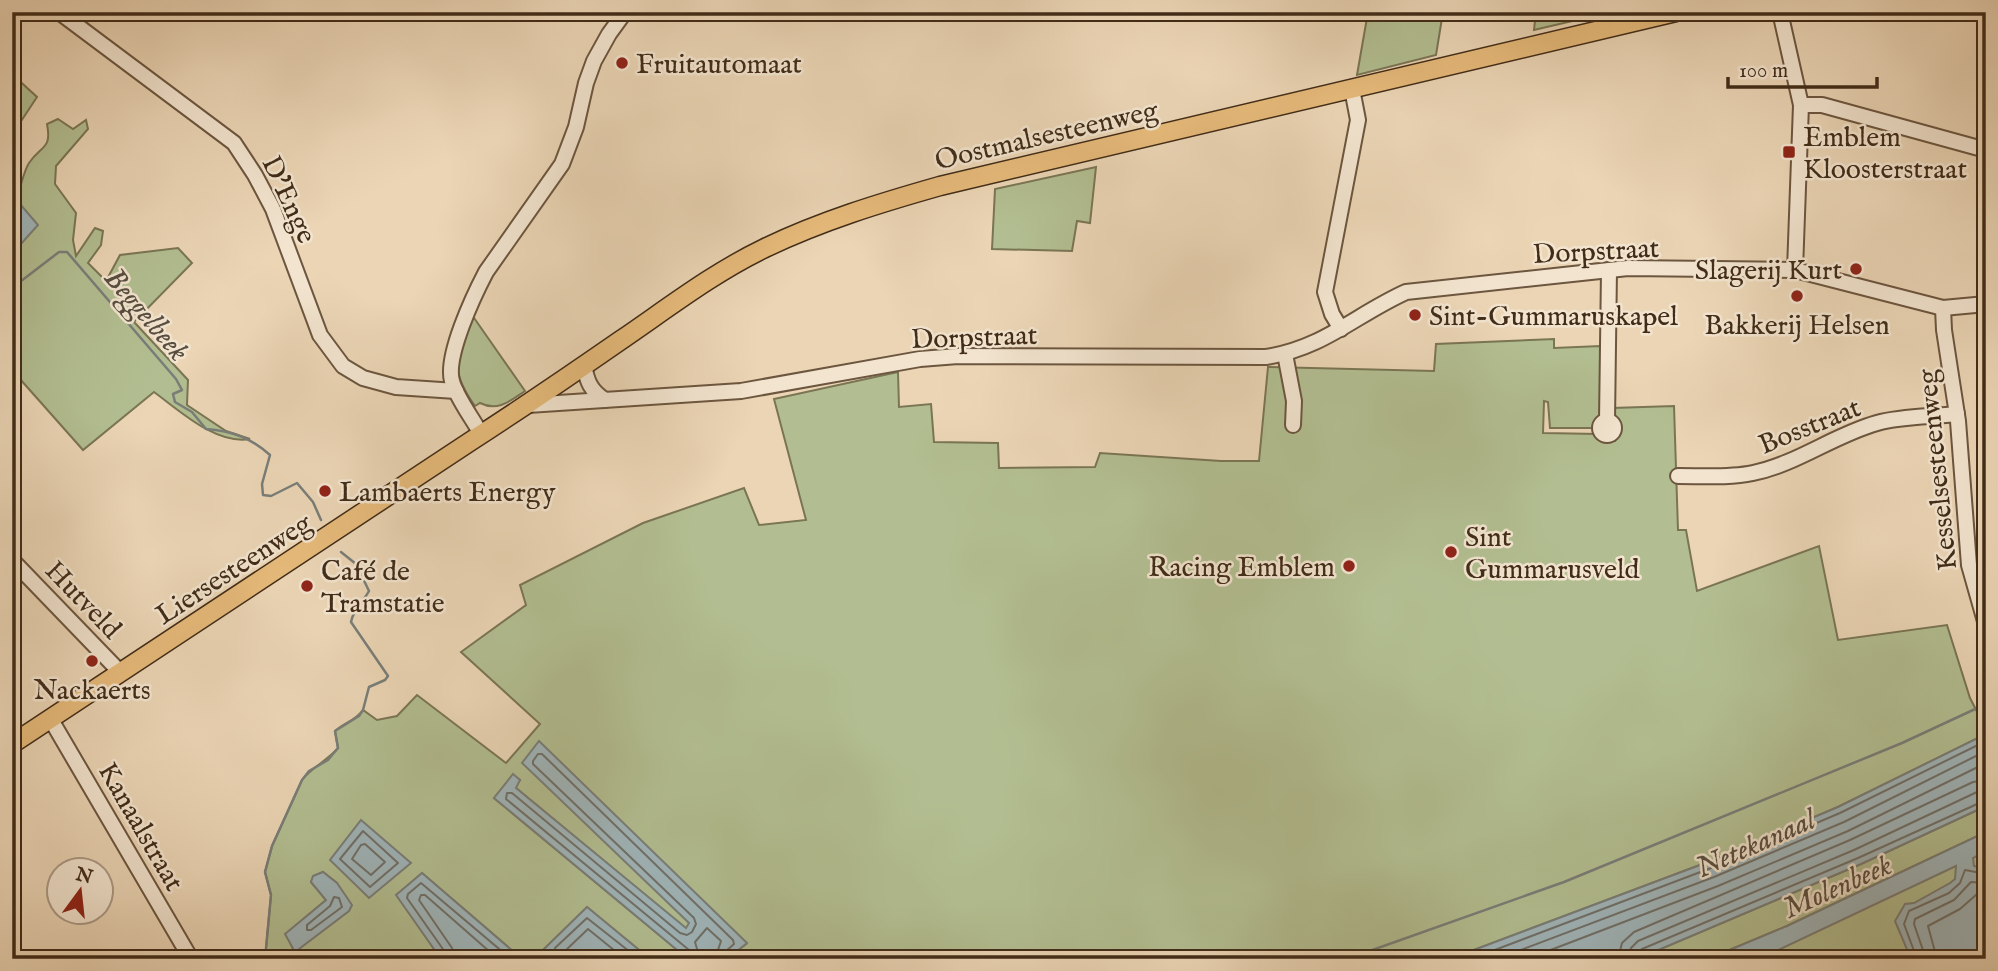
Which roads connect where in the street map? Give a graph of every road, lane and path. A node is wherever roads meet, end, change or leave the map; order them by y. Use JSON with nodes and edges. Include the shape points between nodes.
{"nodes":[{"id":1,"x":60,"y":12,"type":"edge"},
{"id":2,"x":625,"y":12,"type":"edge"},
{"id":3,"x":1675,"y":12,"type":"edge"},
{"id":4,"x":1780,"y":12,"type":"edge"},
{"id":5,"x":1352,"y":89,"type":"junction"},
{"id":6,"x":1801,"y":105,"type":"junction"},
{"id":7,"x":1986,"y":150,"type":"edge"},
{"id":8,"x":1609,"y":270,"type":"junction"},
{"id":9,"x":1796,"y":270,"type":"junction"},
{"id":10,"x":1986,"y":304,"type":"edge"},
{"id":11,"x":1943,"y":308,"type":"junction"},
{"id":12,"x":1341,"y":329,"type":"junction"},
{"id":13,"x":1285,"y":354,"type":"junction"},
{"id":14,"x":577,"y":370,"type":"junction"},
{"id":15,"x":456,"y":391,"type":"junction"},
{"id":16,"x":598,"y":400,"type":"junction"},
{"id":17,"x":528,"y":405,"type":"junction"},
{"id":18,"x":1957,"y":414,"type":"junction"},
{"id":19,"x":1607,"y":421,"type":"dead end"},
{"id":20,"x":1293,"y":425,"type":"dead end"},
{"id":21,"x":481,"y":434,"type":"junction"},
{"id":22,"x":1678,"y":476,"type":"dead end"},
{"id":23,"x":12,"y":559,"type":"edge"},
{"id":24,"x":1986,"y":625,"type":"edge"},
{"id":25,"x":121,"y":673,"type":"junction"},
{"id":26,"x":50,"y":718,"type":"junction"},
{"id":27,"x":12,"y":744,"type":"edge"},
{"id":28,"x":191,"y":959,"type":"edge"}],
"edges":[{"from":1,"to":15,"type":"street","name":"D'Enge","via":[[234,143],[272,209],[320,335],[343,366],[363,378],[396,387]]},
{"from":2,"to":15,"type":"street","via":[[594,61],[562,164],[477,289],[451,361]]},
{"from":3,"to":5,"type":"main road","name":"Oostmalsesteenweg"},
{"from":4,"to":6,"type":"street"},
{"from":5,"to":12,"type":"street","via":[[1358,120],[1325,292]]},
{"from":5,"to":14,"type":"main road","name":"Oostmalsesteenweg","via":[[940,186],[843,216],[727,269]]},
{"from":6,"to":7,"type":"street","via":[[1822,105]]},
{"from":6,"to":9,"type":"street"},
{"from":8,"to":9,"type":"street","name":"Dorpstraat"},
{"from":8,"to":12,"type":"street","name":"Dorpstraat","via":[[1406,292]]},
{"from":8,"to":19,"type":"street"},
{"from":9,"to":11,"type":"street","name":"Dorpstraat"},
{"from":10,"to":11,"type":"street","name":"Dorpstraat"},
{"from":11,"to":18,"type":"street","name":"Kesselsesteenweg"},
{"from":12,"to":13,"type":"street","name":"Dorpstraat"},
{"from":13,"to":16,"type":"street","name":"Dorpstraat","via":[[1250,359],[958,356],[741,391]]},
{"from":13,"to":20,"type":"street","via":[[1294,401]]},
{"from":14,"to":16,"type":"street"},
{"from":14,"to":17,"type":"main road","name":"Oostmalsesteenweg"},
{"from":15,"to":21,"type":"street"},
{"from":16,"to":17,"type":"street","name":"Dorpstraat"},
{"from":17,"to":21,"type":"main road","name":"Oostmalsesteenweg"},
{"from":18,"to":22,"type":"street","name":"Bosstraat","via":[[1878,423],[1754,473]]},
{"from":18,"to":24,"type":"street","name":"Kesselsesteenweg","via":[[1969,565]]},
{"from":21,"to":25,"type":"main road","name":"Liersesteenweg"},
{"from":23,"to":25,"type":"street","name":"Hutveld"},
{"from":25,"to":26,"type":"main road","name":"Liersesteenweg"},
{"from":26,"to":27,"type":"main road","name":"Liersesteenweg"},
{"from":26,"to":28,"type":"street","name":"Kanaalstraat"}]}
